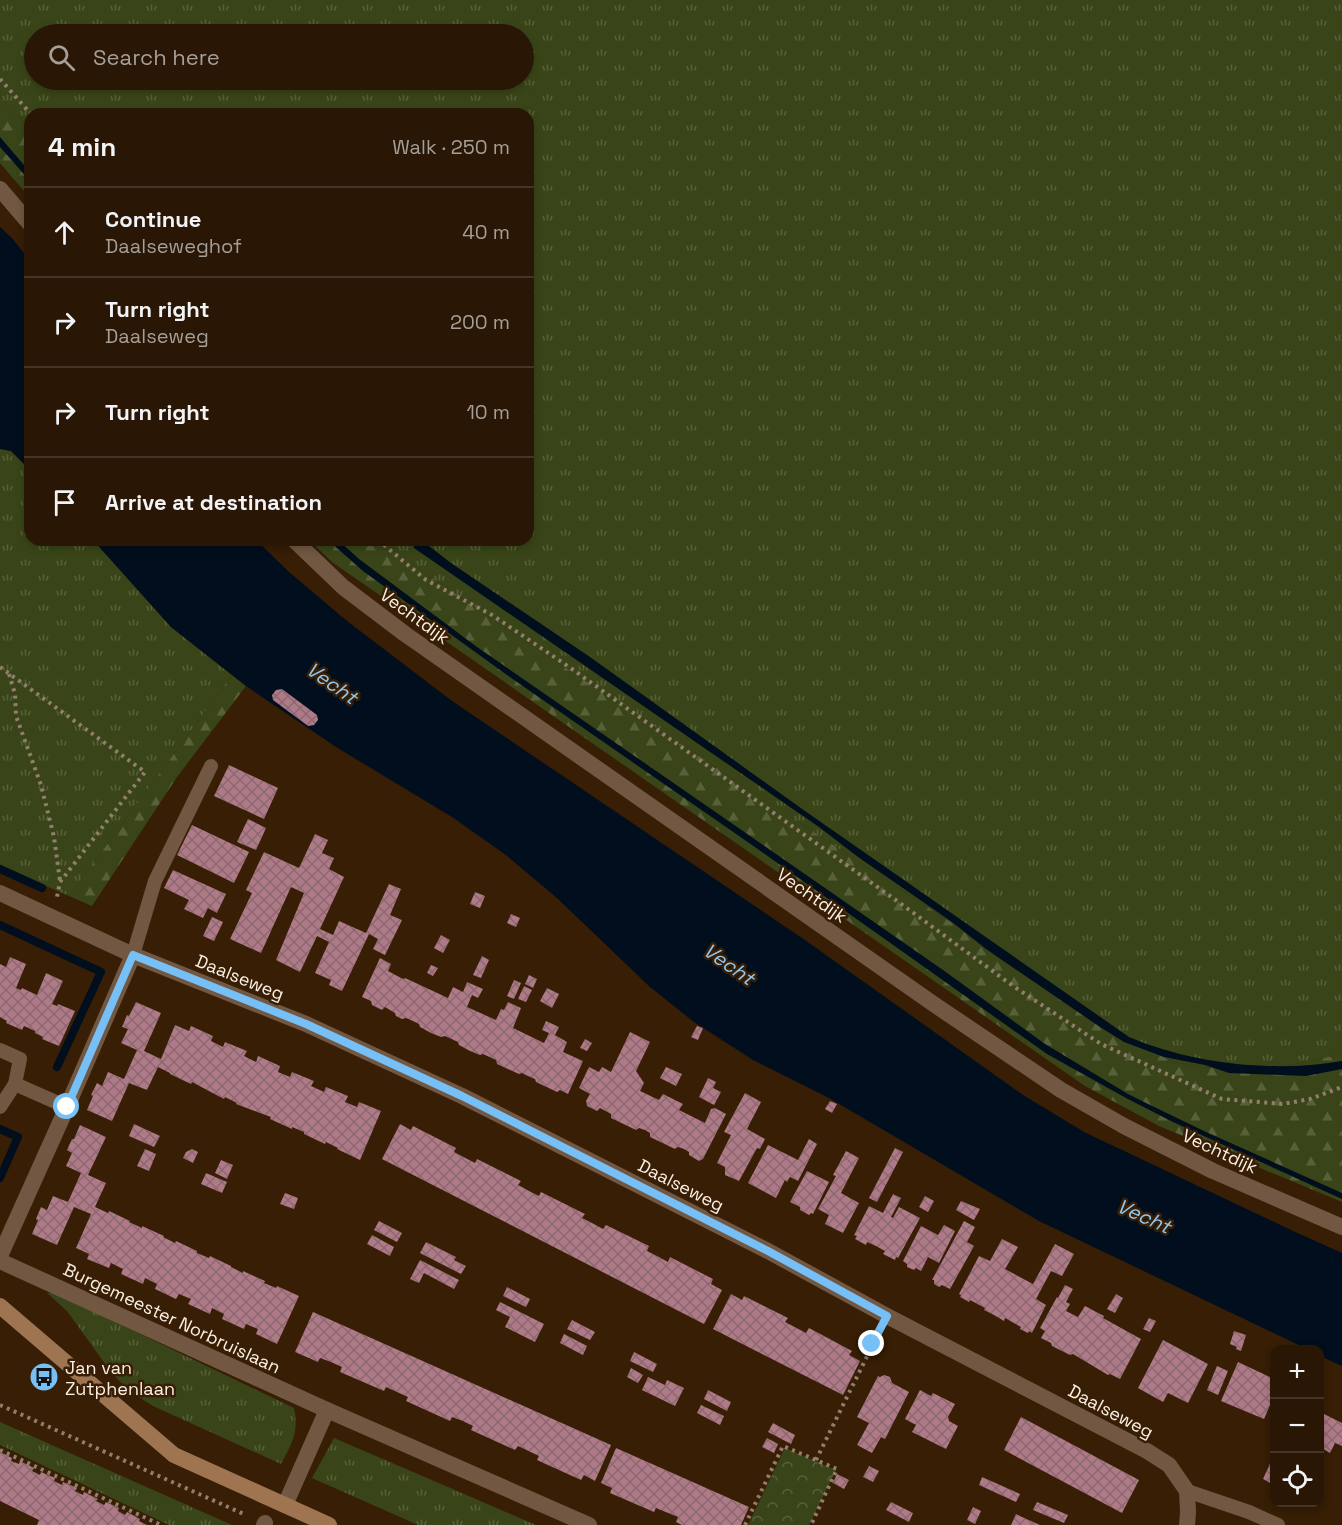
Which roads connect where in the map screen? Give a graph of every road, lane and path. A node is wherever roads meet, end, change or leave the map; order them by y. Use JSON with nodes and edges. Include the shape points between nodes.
{"nodes":[{"id":1,"x":0,"y":79,"type":"edge"},
{"id":2,"x":26,"y":108,"type":"edge"},
{"id":3,"x":0,"y":189,"type":"edge"},
{"id":4,"x":24,"y":217,"type":"edge"},
{"id":5,"x":300,"y":546,"type":"edge"},
{"id":6,"x":385,"y":546,"type":"edge"},
{"id":7,"x":0,"y":667,"type":"edge"},
{"id":8,"x":9,"y":674,"type":"junction"},
{"id":9,"x":212,"y":766,"type":"dead end"},
{"id":10,"x":60,"y":882,"type":"junction"},
{"id":11,"x":0,"y":893,"type":"edge"},
{"id":12,"x":54,"y":918,"type":"junction"},
{"id":13,"x":133,"y":955,"type":"junction"},
{"id":14,"x":0,"y":1050,"type":"edge"},
{"id":15,"x":15,"y":1084,"type":"junction"},
{"id":16,"x":1342,"y":1087,"type":"edge"},
{"id":17,"x":0,"y":1107,"type":"edge"},
{"id":18,"x":67,"y":1107,"type":"junction"},
{"id":19,"x":1342,"y":1227,"type":"edge"},
{"id":20,"x":0,"y":1259,"type":"edge"},
{"id":21,"x":0,"y":1306,"type":"edge"},
{"id":22,"x":887,"y":1316,"type":"junction"},
{"id":23,"x":0,"y":1405,"type":"edge"},
{"id":24,"x":327,"y":1410,"type":"junction"},
{"id":25,"x":0,"y":1450,"type":"edge"},
{"id":26,"x":816,"y":1460,"type":"junction"},
{"id":27,"x":1187,"y":1491,"type":"junction"},
{"id":28,"x":285,"y":1505,"type":"junction"},
{"id":29,"x":264,"y":1524,"type":"edge"},
{"id":30,"x":161,"y":1525,"type":"edge"},
{"id":31,"x":329,"y":1525,"type":"edge"},
{"id":32,"x":589,"y":1525,"type":"edge"},
{"id":33,"x":745,"y":1525,"type":"edge"},
{"id":34,"x":811,"y":1525,"type":"edge"},
{"id":35,"x":1187,"y":1525,"type":"edge"},
{"id":36,"x":1278,"y":1525,"type":"edge"}],
"edges":[{"from":1,"to":2,"type":"path"},
{"from":3,"to":4,"type":"street"},
{"from":5,"to":19,"type":"street","name":"Vechtdijk","via":[[343,587],[405,634],[1061,1090],[1213,1171]]},
{"from":6,"to":16,"type":"path","via":[[426,580],[492,615],[532,642],[1013,986],[1101,1044],[1222,1099],[1283,1104]]},
{"from":7,"to":8,"type":"path"},
{"from":8,"to":10,"type":"path","via":[[16,716],[41,785],[54,837]]},
{"from":8,"to":10,"type":"path","via":[[145,772]]},
{"from":9,"to":13,"type":"lane","via":[[155,881]]},
{"from":10,"to":12,"type":"path"},
{"from":11,"to":12,"type":"street","name":"Daalseweg"},
{"from":12,"to":13,"type":"street","name":"Daalseweg"},
{"from":13,"to":18,"type":"street"},
{"from":13,"to":22,"type":"street","name":"Daalseweg","via":[[306,1024],[462,1096],[768,1251]]},
{"from":14,"to":15,"type":"lane","via":[[20,1059]]},
{"from":15,"to":17,"type":"lane"},
{"from":15,"to":18,"type":"lane"},
{"from":18,"to":20,"type":"street"},
{"from":20,"to":24,"type":"street","name":"Burgemeester Norbruislaan"},
{"from":21,"to":28,"type":"main road","via":[[174,1455]]},
{"from":22,"to":26,"type":"path"},
{"from":22,"to":27,"type":"street","name":"Daalseweg","via":[[1147,1451],[1169,1465]]},
{"from":23,"to":29,"type":"path"},
{"from":24,"to":28,"type":"street"},
{"from":24,"to":32,"type":"street","name":"Burgemeester Norbruislaan"},
{"from":25,"to":30,"type":"path"},
{"from":26,"to":33,"type":"path","via":[[783,1446]]},
{"from":26,"to":34,"type":"path","via":[[837,1469]]},
{"from":27,"to":35,"type":"street"},
{"from":27,"to":36,"type":"lane"},
{"from":28,"to":31,"type":"main road"}]}
